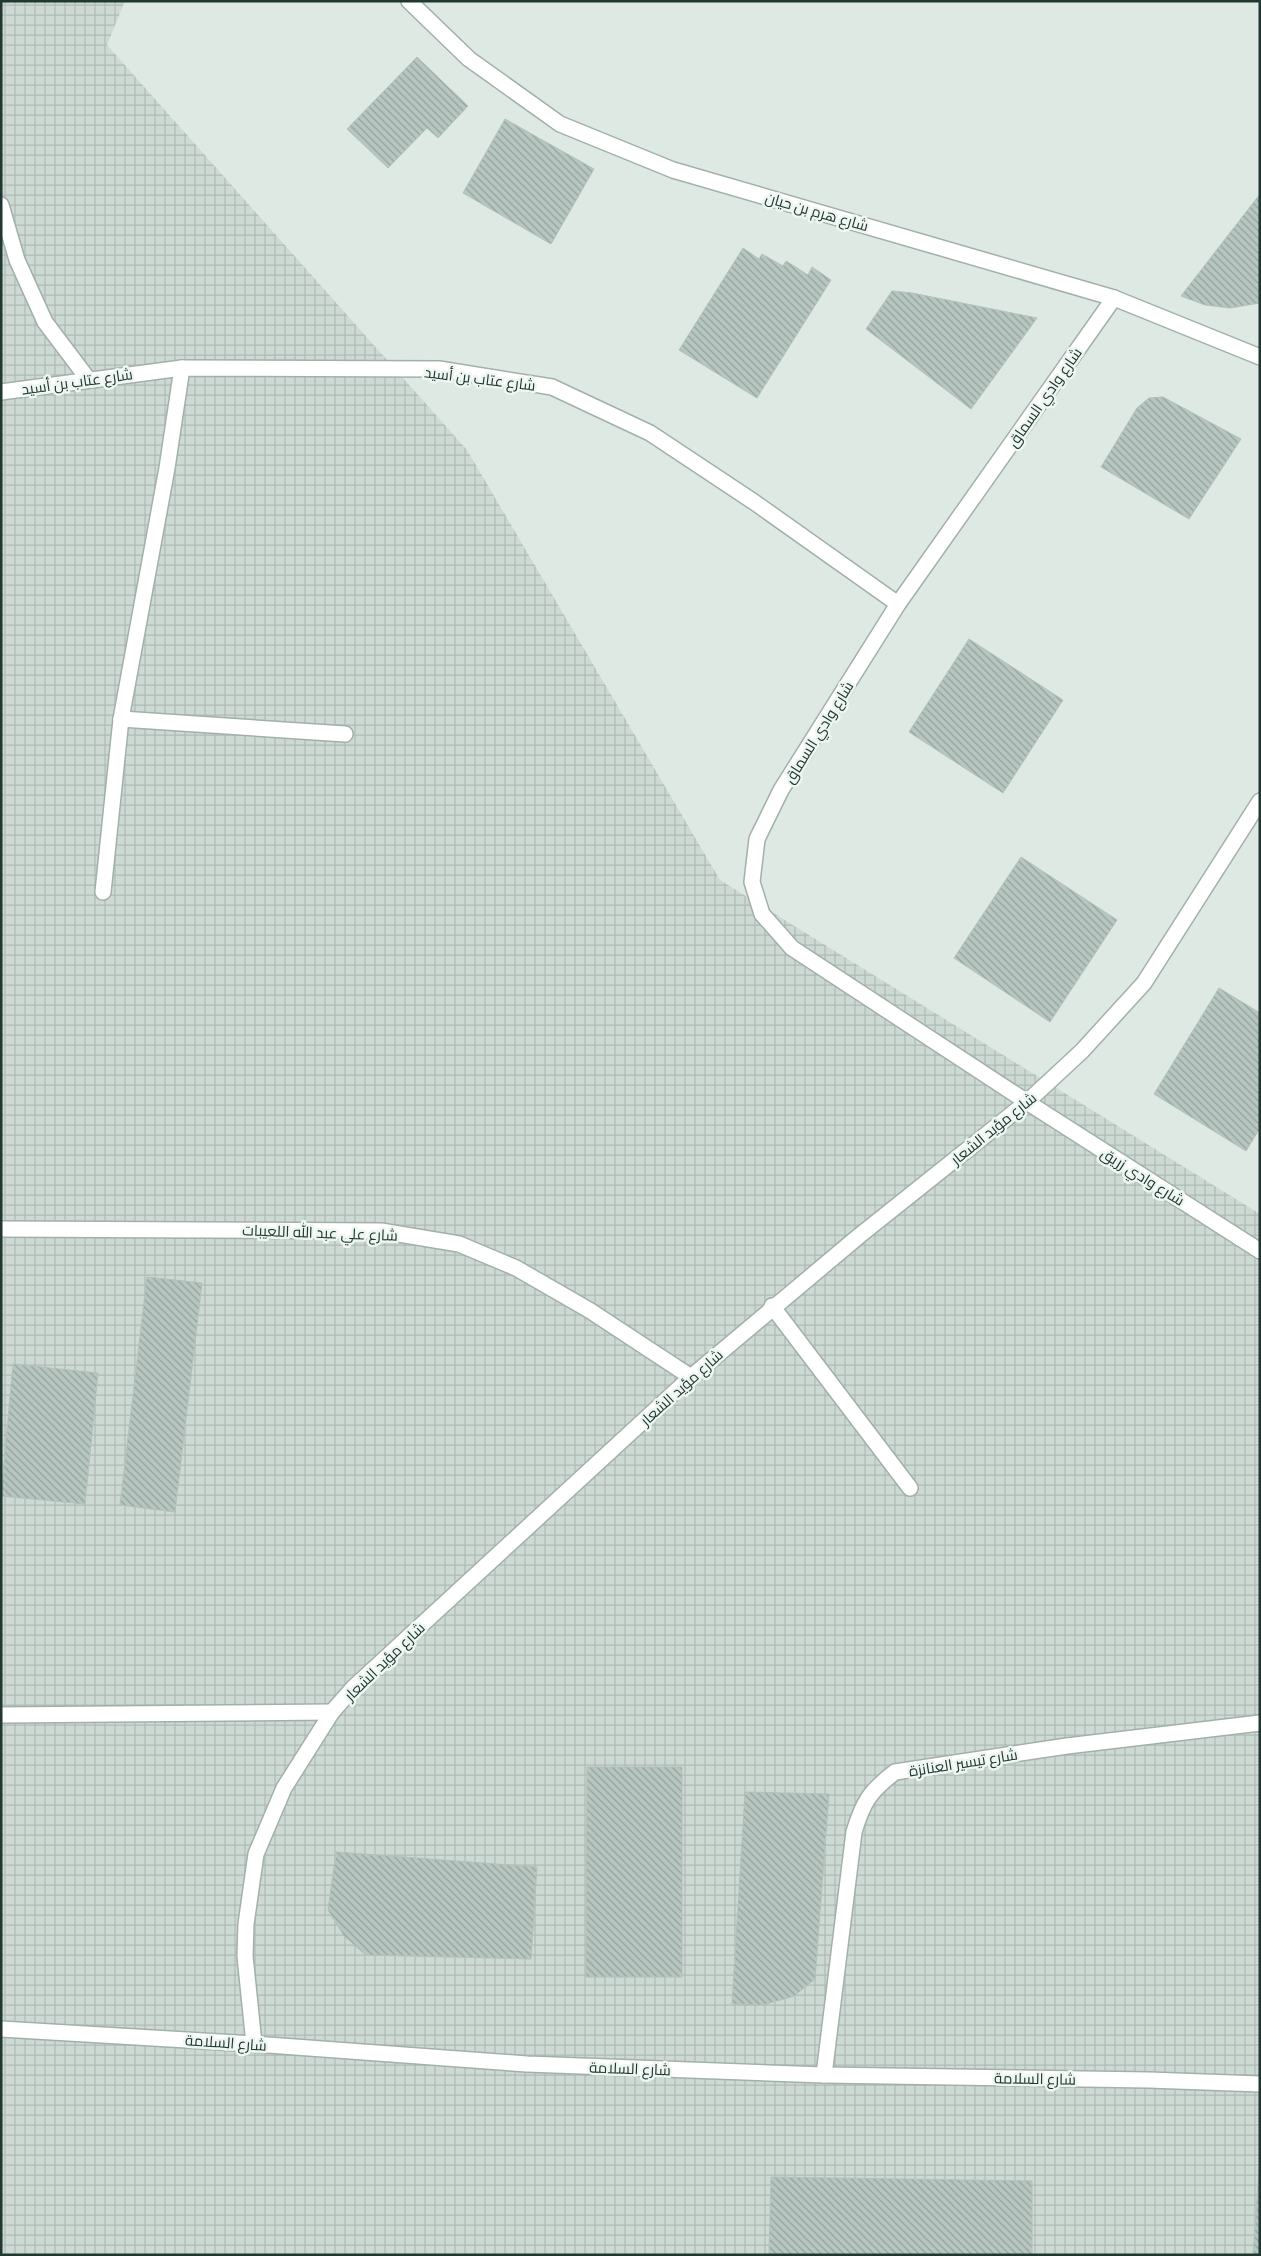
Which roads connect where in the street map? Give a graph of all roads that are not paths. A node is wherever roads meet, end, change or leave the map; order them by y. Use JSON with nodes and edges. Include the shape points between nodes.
{"nodes":[{"id":1,"x":409,"y":1,"type":"edge"},
{"id":2,"x":1,"y":205,"type":"edge"},
{"id":3,"x":1114,"y":298,"type":"junction"},
{"id":4,"x":1260,"y":358,"type":"edge"},
{"id":5,"x":182,"y":368,"type":"junction"},
{"id":6,"x":88,"y":379,"type":"junction"},
{"id":7,"x":1,"y":392,"type":"edge"},
{"id":8,"x":898,"y":604,"type":"junction"},
{"id":9,"x":121,"y":718,"type":"junction"},
{"id":10,"x":345,"y":734,"type":"dead end"},
{"id":11,"x":1260,"y":802,"type":"edge"},
{"id":12,"x":103,"y":892,"type":"dead end"},
{"id":13,"x":1027,"y":1102,"type":"junction"},
{"id":14,"x":1,"y":1228,"type":"edge"},
{"id":15,"x":1260,"y":1251,"type":"edge"},
{"id":16,"x":772,"y":1306,"type":"junction"},
{"id":17,"x":691,"y":1377,"type":"junction"},
{"id":18,"x":910,"y":1488,"type":"dead end"},
{"id":19,"x":332,"y":1712,"type":"junction"},
{"id":20,"x":1,"y":1715,"type":"edge"},
{"id":21,"x":1260,"y":1723,"type":"edge"},
{"id":22,"x":1,"y":2029,"type":"edge"},
{"id":23,"x":254,"y":2044,"type":"junction"},
{"id":24,"x":824,"y":2075,"type":"junction"},
{"id":25,"x":1260,"y":2084,"type":"edge"}],
"edges":[{"from":1,"to":3,"type":"street","name":"شارع هرم بن حيان","via":[[469,59],[560,124],[673,170]]},
{"from":2,"to":6,"type":"street","via":[[17,260],[45,322]]},
{"from":3,"to":4,"type":"street","name":"شارع هرم بن حيان"},
{"from":3,"to":8,"type":"street","name":"شارع وادي السماق"},
{"from":5,"to":6,"type":"street","name":"شارع عتاب بن أسيد"},
{"from":5,"to":8,"type":"street","name":"شارع عتاب بن أسيد","via":[[439,370],[552,387],[650,433]]},
{"from":5,"to":9,"type":"street"},
{"from":6,"to":7,"type":"street","name":"شارع عتاب بن أسيد"},
{"from":8,"to":13,"type":"street","name":"شارع وادي السماق","via":[[781,790],[757,839],[752,882],[762,914],[792,948]]},
{"from":9,"to":10,"type":"street"},
{"from":9,"to":12,"type":"street"},
{"from":11,"to":13,"type":"street","name":"شارع مؤيد الشعار","via":[[1144,983],[1082,1051]]},
{"from":13,"to":15,"type":"street","name":"شارع وادي زريق"},
{"from":13,"to":16,"type":"street","name":"شارع مؤيد الشعار"},
{"from":14,"to":17,"type":"street","name":"شارع علي عبد الله اللعيبات","via":[[382,1231],[459,1244],[516,1268]]},
{"from":16,"to":17,"type":"street","name":"شارع مؤيد الشعار"},
{"from":16,"to":18,"type":"street"},
{"from":17,"to":19,"type":"street","name":"شارع مؤيد الشعار","via":[[354,1687]]},
{"from":19,"to":20,"type":"street"},
{"from":19,"to":23,"type":"street","name":"شارع مؤيد الشعار","via":[[284,1788],[256,1854],[245,1956]]},
{"from":21,"to":24,"type":"street","name":"شارع تيسير العنانزة","via":[[1067,1746],[895,1772],[875,1788],[863,1804],[854,1832]]},
{"from":22,"to":23,"type":"street","name":"شارع السلامة"},
{"from":23,"to":24,"type":"street","name":"شارع السلامة","via":[[527,2064]]},
{"from":24,"to":25,"type":"street","name":"شارع السلامة"}]}
